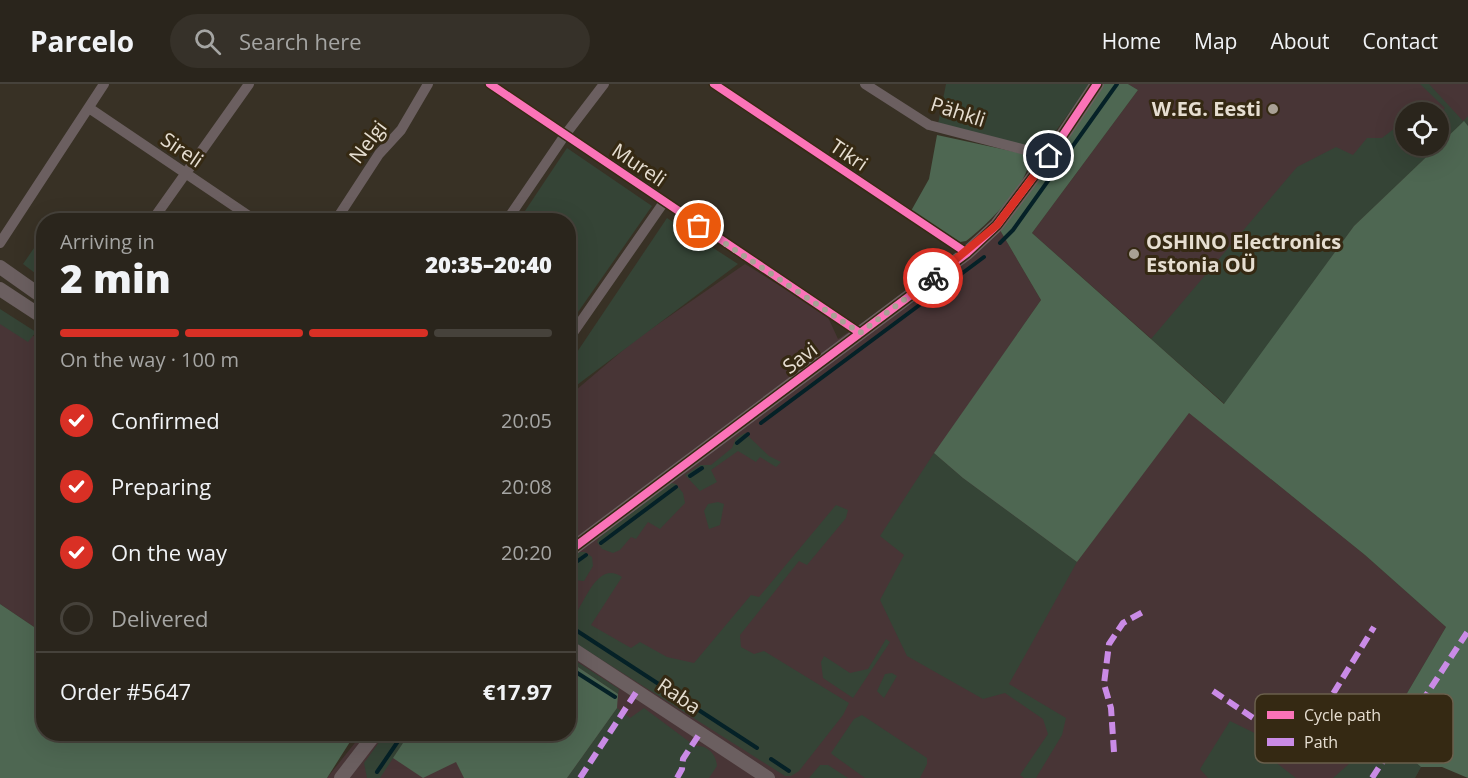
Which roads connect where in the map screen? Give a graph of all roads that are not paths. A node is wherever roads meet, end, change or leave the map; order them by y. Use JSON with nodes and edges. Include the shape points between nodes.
{"nodes":[{"id":1,"x":104,"y":84,"type":"edge"},
{"id":2,"x":249,"y":84,"type":"edge"},
{"id":3,"x":428,"y":84,"type":"edge"},
{"id":4,"x":490,"y":84,"type":"edge"},
{"id":5,"x":604,"y":84,"type":"edge"},
{"id":6,"x":714,"y":84,"type":"edge"},
{"id":7,"x":865,"y":84,"type":"edge"},
{"id":8,"x":1097,"y":84,"type":"edge"},
{"id":9,"x":89,"y":108,"type":"junction"},
{"id":10,"x":565,"y":135,"type":"junction"},
{"id":11,"x":1049,"y":156,"type":"junction"},
{"id":12,"x":186,"y":175,"type":"junction"},
{"id":13,"x":664,"y":202,"type":"junction"},
{"id":14,"x":158,"y":213,"type":"edge"},
{"id":15,"x":244,"y":213,"type":"edge"},
{"id":16,"x":341,"y":213,"type":"edge"},
{"id":17,"x":512,"y":213,"type":"edge"},
{"id":18,"x":0,"y":243,"type":"edge"},
{"id":19,"x":967,"y":253,"type":"junction"},
{"id":20,"x":0,"y":267,"type":"edge"},
{"id":21,"x":0,"y":289,"type":"edge"},
{"id":22,"x":36,"y":292,"type":"edge"},
{"id":23,"x":36,"y":313,"type":"edge"},
{"id":24,"x":576,"y":328,"type":"edge"},
{"id":25,"x":860,"y":333,"type":"junction"},
{"id":26,"x":576,"y":546,"type":"edge"},
{"id":27,"x":576,"y":651,"type":"edge"},
{"id":28,"x":370,"y":741,"type":"edge"},
{"id":29,"x":341,"y":778,"type":"edge"},
{"id":30,"x":768,"y":778,"type":"edge"}],
"edges":[{"from":1,"to":9,"type":"street"},
{"from":2,"to":12,"type":"street"},
{"from":3,"to":16,"type":"street","name":"Nelgi","via":[[401,130],[379,154]]},
{"from":4,"to":10,"type":"street","name":"Mureli"},
{"from":5,"to":10,"type":"street"},
{"from":6,"to":19,"type":"street","name":"Tikri"},
{"from":7,"to":11,"type":"street","name":"Pähkli","via":[[929,126]]},
{"from":8,"to":11,"type":"street","name":"Savi"},
{"from":9,"to":12,"type":"street","name":"Sireli"},
{"from":9,"to":18,"type":"street"},
{"from":10,"to":13,"type":"street","name":"Mureli"},
{"from":10,"to":17,"type":"street"},
{"from":11,"to":19,"type":"street","name":"Savi","via":[[997,225]]},
{"from":12,"to":14,"type":"street"},
{"from":12,"to":15,"type":"street","name":"Sireli"},
{"from":13,"to":24,"type":"street"},
{"from":13,"to":25,"type":"street","name":"Mureli"},
{"from":19,"to":25,"type":"street","name":"Savi"},
{"from":20,"to":22,"type":"street"},
{"from":21,"to":23,"type":"street"},
{"from":25,"to":26,"type":"street","name":"Savi"},
{"from":27,"to":30,"type":"street","name":"Raba"},
{"from":28,"to":29,"type":"street"}]}
